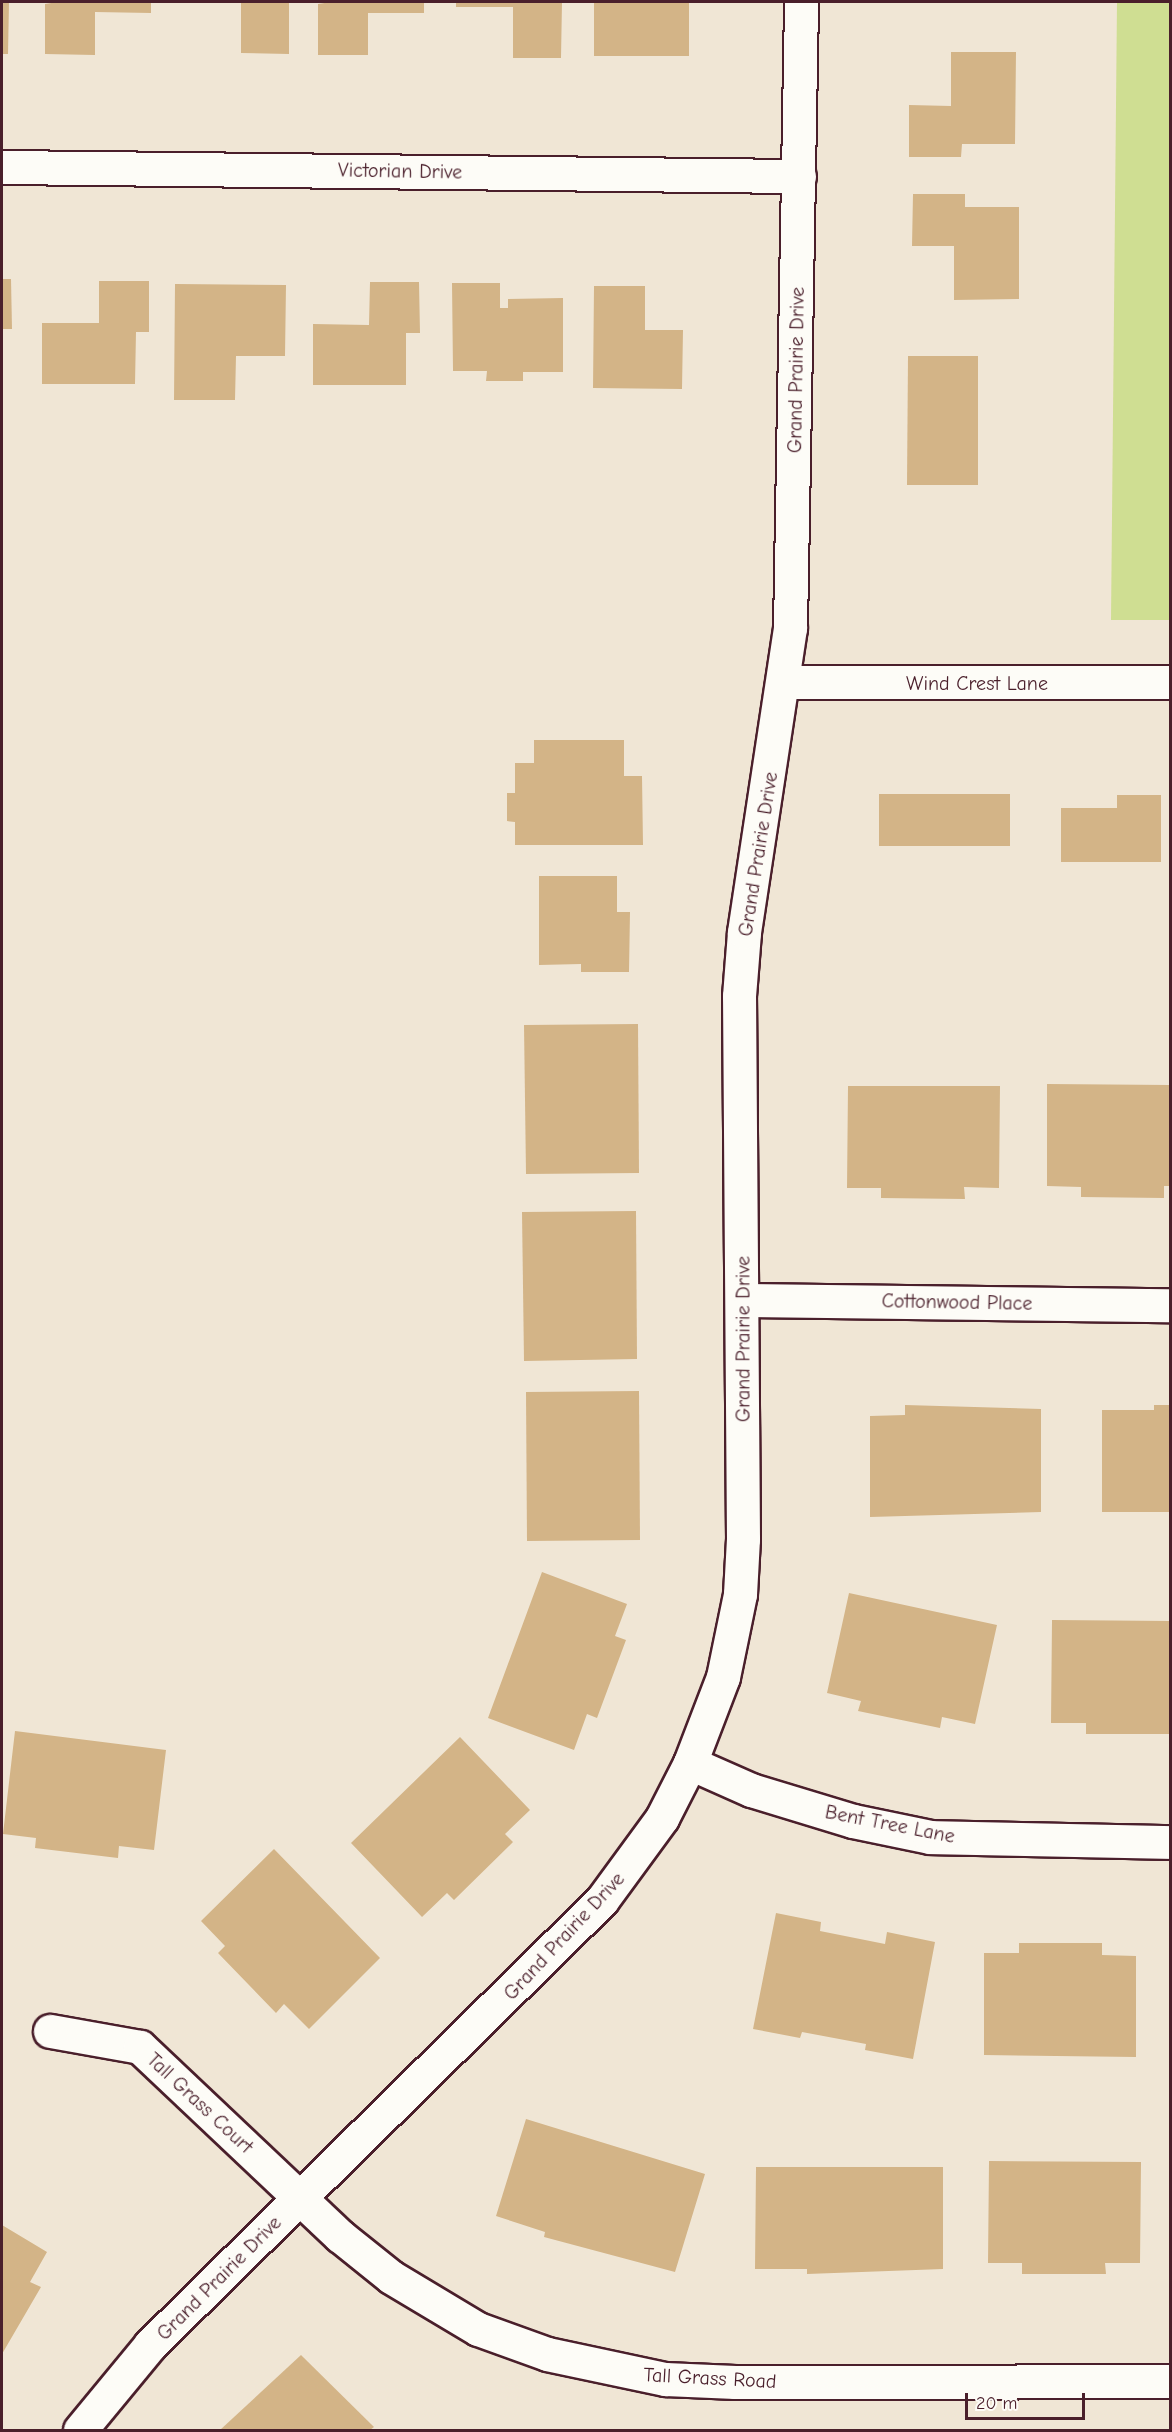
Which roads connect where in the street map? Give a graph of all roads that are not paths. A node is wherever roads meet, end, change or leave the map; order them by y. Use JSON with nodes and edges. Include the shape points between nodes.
{"nodes":[{"id":1,"x":801,"y":2,"type":"edge"},
{"id":2,"x":2,"y":167,"type":"edge"},
{"id":3,"x":799,"y":176,"type":"junction"},
{"id":4,"x":784,"y":682,"type":"junction"},
{"id":5,"x":1170,"y":682,"type":"edge"},
{"id":6,"x":743,"y":1300,"type":"junction"},
{"id":7,"x":1170,"y":1305,"type":"edge"},
{"id":8,"x":690,"y":1763,"type":"junction"},
{"id":9,"x":1170,"y":1842,"type":"edge"},
{"id":10,"x":50,"y":2031,"type":"dead end"},
{"id":11,"x":300,"y":2198,"type":"junction"},
{"id":12,"x":1170,"y":2381,"type":"edge"},
{"id":13,"x":80,"y":2430,"type":"edge"}],
"edges":[{"from":1,"to":3,"type":"street","name":"Grand Prairie Drive"},
{"from":2,"to":3,"type":"street","name":"Victorian Drive"},
{"from":3,"to":4,"type":"street","name":"Grand Prairie Drive","via":[[792,575]]},
{"from":4,"to":5,"type":"street","name":"Wind Crest Lane"},
{"from":4,"to":6,"type":"street","name":"Grand Prairie Drive","via":[[744,932],[740,985]]},
{"from":6,"to":7,"type":"street","name":"Cottonwood Place"},
{"from":6,"to":8,"type":"street","name":"Grand Prairie Drive","via":[[740,1593],[723,1677]]},
{"from":8,"to":9,"type":"street","name":"Bent Tree Lane","via":[[751,1790],[853,1821],[930,1837],[1016,1842]]},
{"from":8,"to":11,"type":"street","name":"Grand Prairie Drive","via":[[651,1834],[602,1900]]},
{"from":10,"to":11,"type":"street","name":"Tall Grass Court","via":[[140,2047]]},
{"from":11,"to":12,"type":"street","name":"Tall Grass Road","via":[[383,2270],[443,2310],[547,2354],[615,2370],[735,2382]]},
{"from":11,"to":13,"type":"street","name":"Grand Prairie Drive","via":[[150,2345]]}]}
